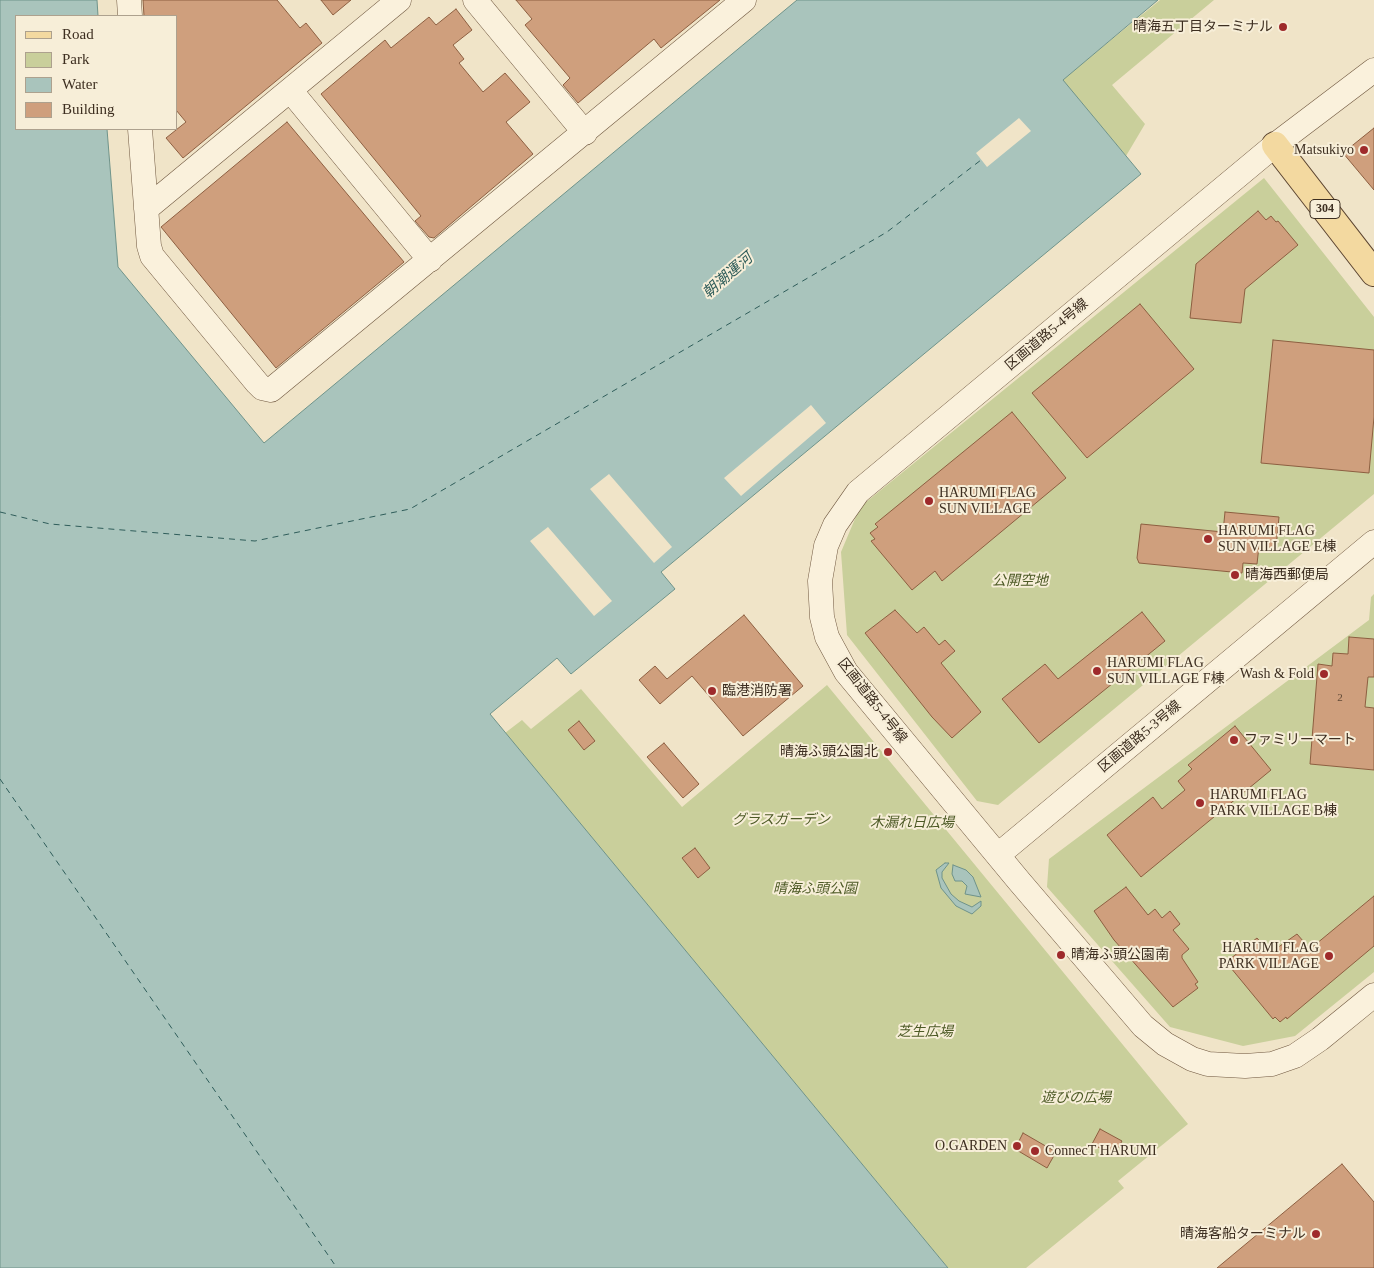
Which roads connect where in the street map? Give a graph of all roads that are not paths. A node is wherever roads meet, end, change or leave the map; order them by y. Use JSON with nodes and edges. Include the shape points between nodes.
{"nodes":[{"id":1,"x":129,"y":0,"type":"edge"},
{"id":2,"x":399,"y":0,"type":"edge"},
{"id":3,"x":475,"y":0,"type":"edge"},
{"id":4,"x":739,"y":1,"type":"edge"},
{"id":5,"x":130,"y":15,"type":"edge"},
{"id":6,"x":1374,"y":70,"type":"edge"},
{"id":7,"x":290,"y":90,"type":"junction"},
{"id":8,"x":140,"y":130,"type":"edge"},
{"id":9,"x":585,"y":133,"type":"junction"},
{"id":10,"x":1275,"y":145,"type":"junction"},
{"id":11,"x":146,"y":209,"type":"junction"},
{"id":12,"x":430,"y":260,"type":"junction"},
{"id":13,"x":1374,"y":273,"type":"edge"},
{"id":14,"x":1374,"y":542,"type":"edge"},
{"id":15,"x":998,"y":855,"type":"junction"},
{"id":16,"x":1374,"y":995,"type":"edge"}],
"edges":[{"from":1,"to":5,"type":"street"},
{"from":2,"to":7,"type":"street"},
{"from":3,"to":9,"type":"street"},
{"from":4,"to":9,"type":"street"},
{"from":6,"to":10,"type":"street","name":"区画道路5-4号線"},
{"from":7,"to":11,"type":"street"},
{"from":7,"to":12,"type":"street"},
{"from":8,"to":11,"type":"street"},
{"from":9,"to":12,"type":"street"},
{"from":10,"to":13,"type":"main road","number":"304"},
{"from":10,"to":15,"type":"street","name":"区画道路5-4号線","via":[[858,492],[842,514],[826,546],[820,599],[827,637],[836,656],[862,692]]},
{"from":11,"to":12,"type":"street","via":[[152,256],[266,390],[276,389]]},
{"from":14,"to":15,"type":"street","name":"区画道路5-3号線"},
{"from":15,"to":16,"type":"street","name":"区画道路5-4号線","via":[[1143,1026],[1165,1044],[1192,1058],[1228,1066],[1272,1064],[1295,1056]]}]}
